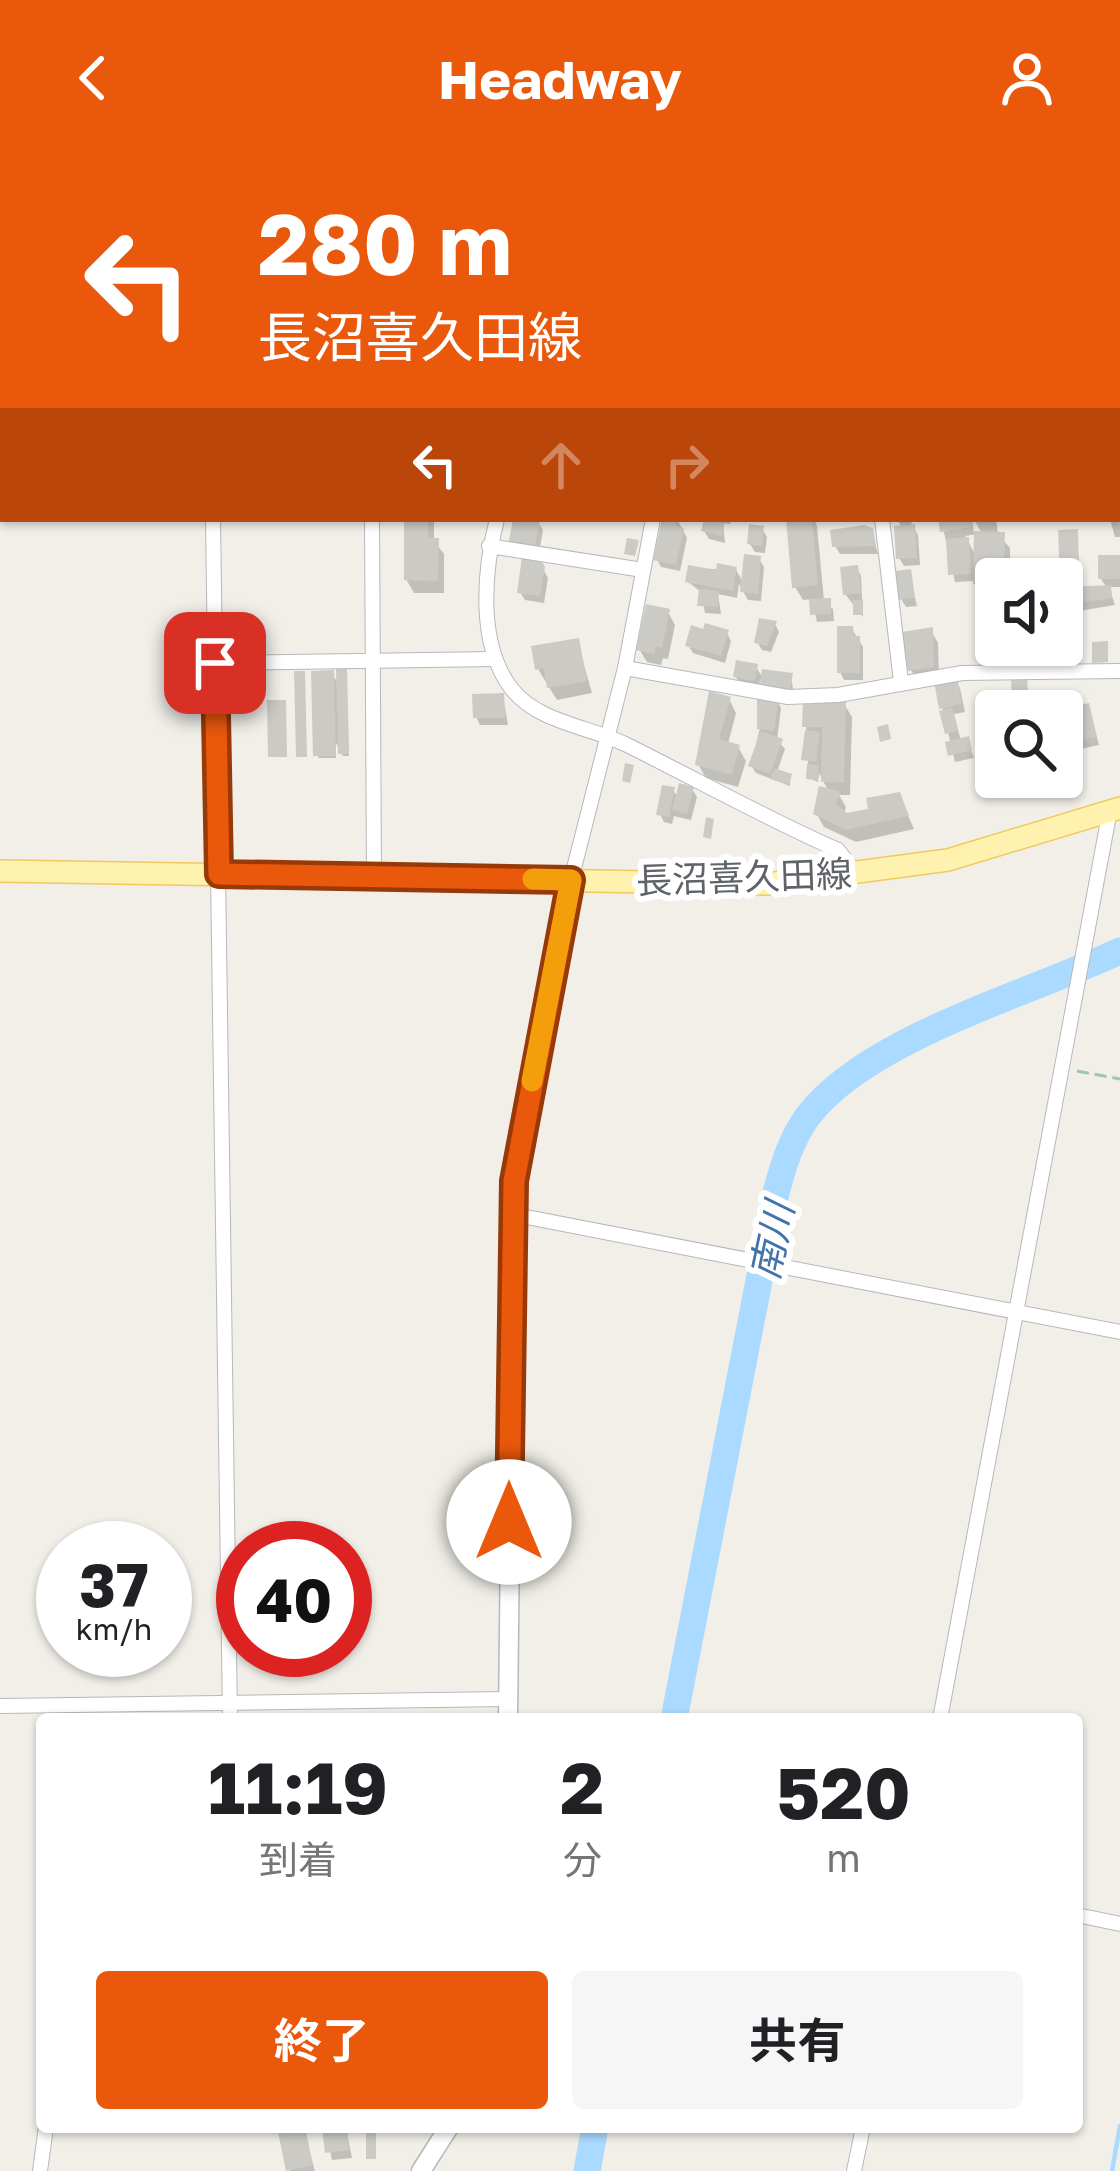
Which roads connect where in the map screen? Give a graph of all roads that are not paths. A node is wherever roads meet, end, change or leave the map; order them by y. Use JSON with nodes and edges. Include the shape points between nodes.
{"nodes":[{"id":1,"x":213,"y":522,"type":"edge"},
{"id":2,"x":372,"y":522,"type":"edge"},
{"id":3,"x":496,"y":522,"type":"edge"},
{"id":4,"x":652,"y":522,"type":"edge"},
{"id":5,"x":882,"y":522,"type":"edge"},
{"id":6,"x":489,"y":546,"type":"junction"},
{"id":7,"x":643,"y":570,"type":"junction"},
{"id":8,"x":495,"y":659,"type":"junction"},
{"id":9,"x":376,"y":661,"type":"junction"},
{"id":10,"x":215,"y":663,"type":"junction"},
{"id":11,"x":625,"y":668,"type":"junction"},
{"id":12,"x":1120,"y":671,"type":"edge"},
{"id":13,"x":901,"y":682,"type":"junction"},
{"id":14,"x":605,"y":735,"type":"junction"},
{"id":15,"x":1115,"y":809,"type":"edge"},
{"id":16,"x":0,"y":871,"type":"edge"},
{"id":17,"x":219,"y":874,"type":"junction"},
{"id":18,"x":856,"y":875,"type":"junction"},
{"id":19,"x":374,"y":876,"type":"junction"},
{"id":20,"x":571,"y":880,"type":"junction"},
{"id":21,"x":512,"y":1214,"type":"junction"},
{"id":22,"x":1018,"y":1310,"type":"junction"},
{"id":23,"x":1120,"y":1332,"type":"edge"},
{"id":24,"x":0,"y":1706,"type":"edge"},
{"id":25,"x":508,"y":1709,"type":"edge"},
{"id":26,"x":230,"y":1711,"type":"edge"},
{"id":27,"x":80,"y":1712,"type":"edge"},
{"id":28,"x":941,"y":1713,"type":"edge"},
{"id":29,"x":1083,"y":1916,"type":"edge"},
{"id":30,"x":1120,"y":1924,"type":"edge"},
{"id":31,"x":45,"y":2133,"type":"edge"},
{"id":32,"x":445,"y":2133,"type":"edge"},
{"id":33,"x":861,"y":2133,"type":"edge"},
{"id":34,"x":40,"y":2171,"type":"edge"},
{"id":35,"x":421,"y":2171,"type":"edge"},
{"id":36,"x":854,"y":2171,"type":"edge"}],
"edges":[{"from":1,"to":10,"type":"street"},
{"from":2,"to":9,"type":"street"},
{"from":3,"to":6,"type":"street"},
{"from":4,"to":7,"type":"street"},
{"from":5,"to":13,"type":"street"},
{"from":6,"to":7,"type":"street"},
{"from":6,"to":8,"type":"street"},
{"from":7,"to":11,"type":"street"},
{"from":8,"to":9,"type":"street"},
{"from":8,"to":14,"type":"street","via":[[529,706]]},
{"from":9,"to":10,"type":"street"},
{"from":9,"to":19,"type":"street"},
{"from":10,"to":17,"type":"street"},
{"from":11,"to":13,"type":"street","via":[[788,697]]},
{"from":11,"to":14,"type":"street"},
{"from":12,"to":13,"type":"street"},
{"from":14,"to":18,"type":"street","via":[[838,850]]},
{"from":14,"to":20,"type":"street"},
{"from":15,"to":18,"type":"main road","name":"長沼喜久田線","via":[[948,860]]},
{"from":15,"to":22,"type":"street"},
{"from":16,"to":17,"type":"main road","name":"長沼喜久田線"},
{"from":17,"to":19,"type":"main road","name":"長沼喜久田線"},
{"from":17,"to":26,"type":"street"},
{"from":18,"to":20,"type":"main road","name":"長沼喜久田線","via":[[767,884]]},
{"from":19,"to":20,"type":"main road","name":"長沼喜久田線"},
{"from":20,"to":21,"type":"street"},
{"from":21,"to":22,"type":"street"},
{"from":21,"to":25,"type":"street"},
{"from":22,"to":23,"type":"street"},
{"from":22,"to":28,"type":"street"},
{"from":24,"to":27,"type":"street"},
{"from":25,"to":26,"type":"street"},
{"from":26,"to":27,"type":"street"},
{"from":29,"to":30,"type":"street"},
{"from":31,"to":34,"type":"street"},
{"from":32,"to":35,"type":"street"},
{"from":33,"to":36,"type":"street"}]}
